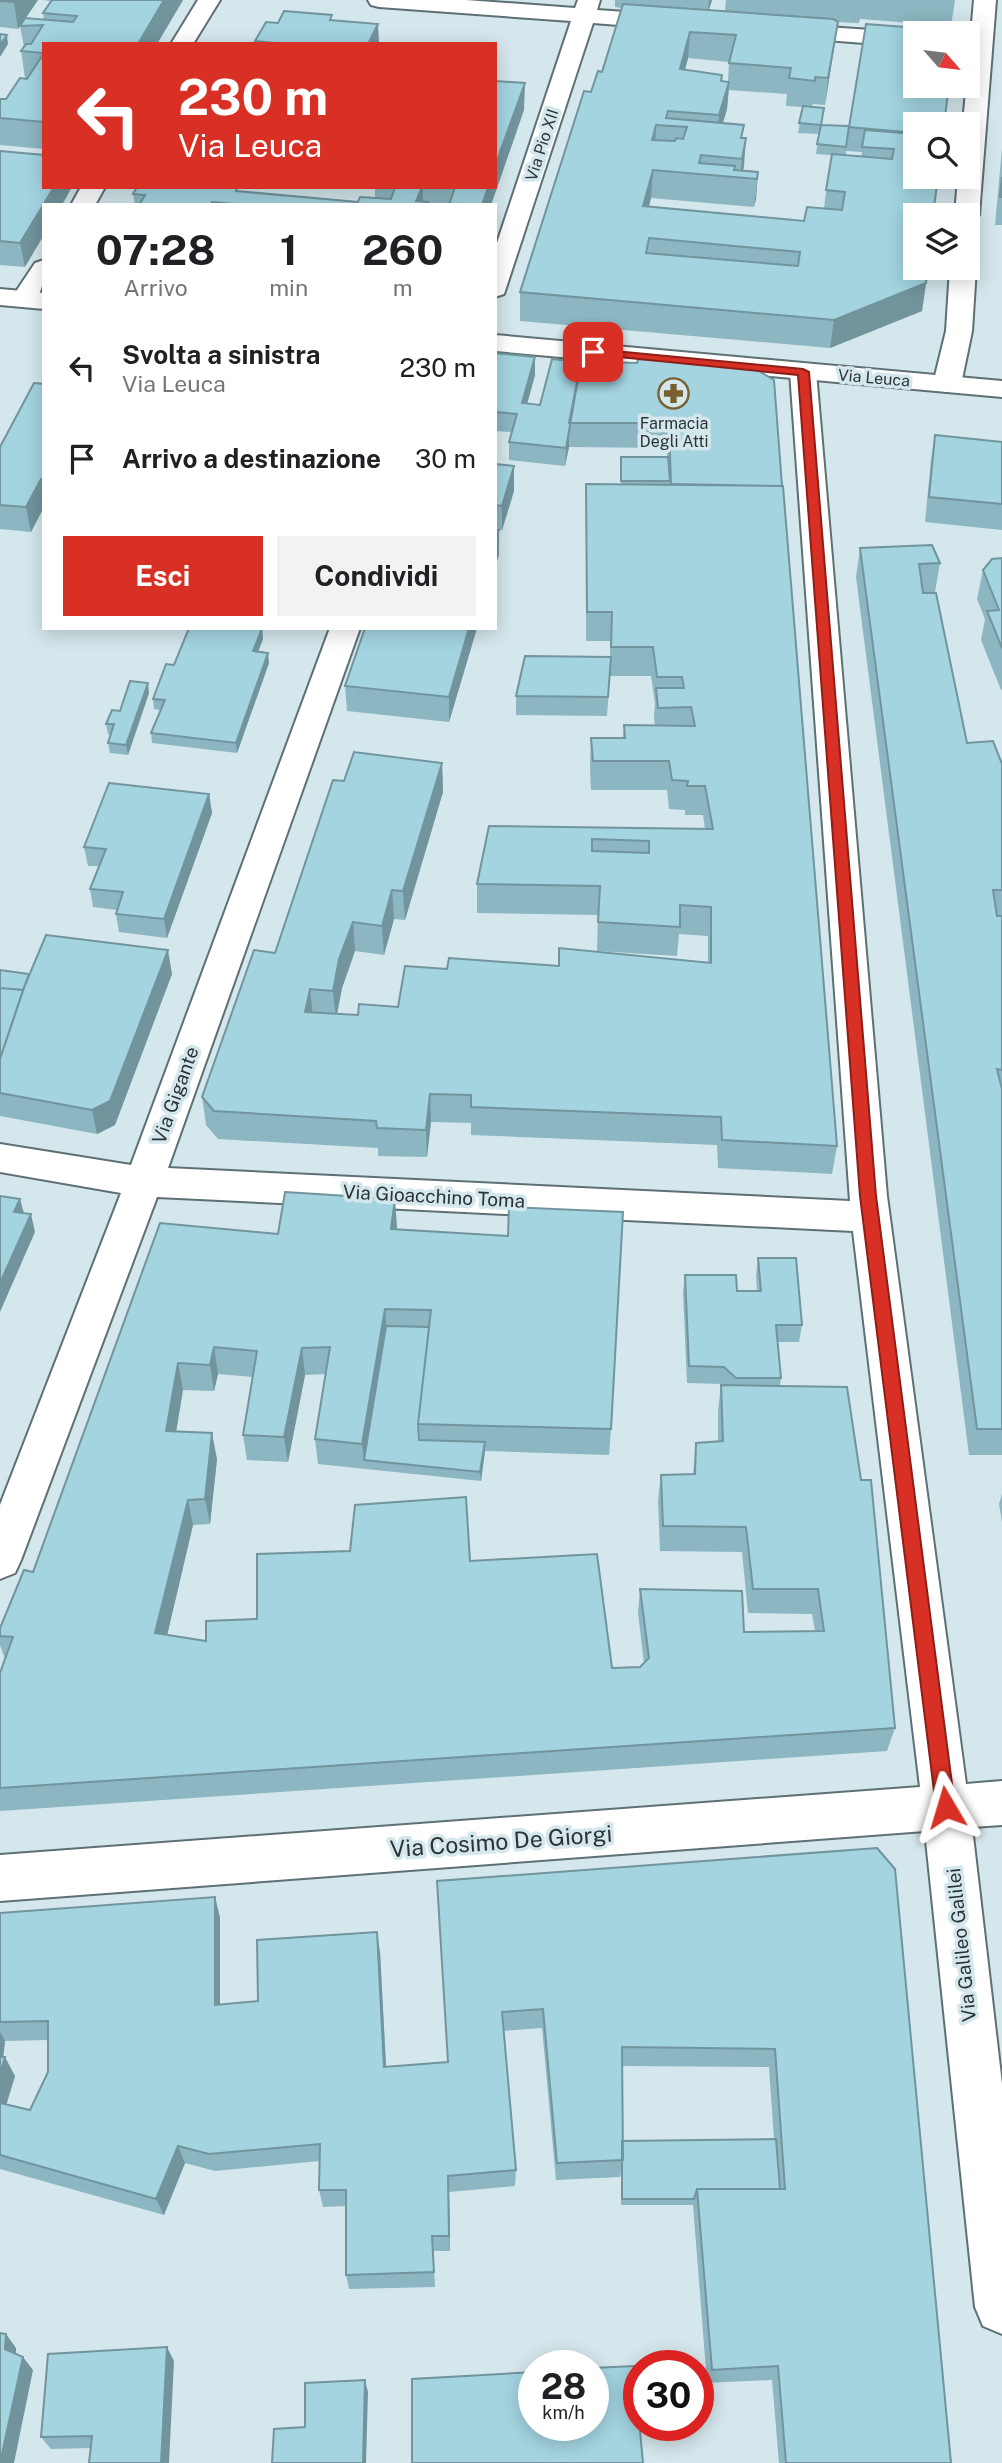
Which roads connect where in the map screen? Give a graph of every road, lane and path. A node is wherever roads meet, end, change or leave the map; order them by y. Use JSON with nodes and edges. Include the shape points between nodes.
{"nodes":[{"id":1,"x":209,"y":0,"type":"edge"},
{"id":2,"x":379,"y":0,"type":"edge"},
{"id":3,"x":985,"y":0,"type":"edge"},
{"id":4,"x":586,"y":8,"type":"edge"},
{"id":5,"x":980,"y":21,"type":"edge"},
{"id":6,"x":693,"y":24,"type":"edge"},
{"id":7,"x":763,"y":29,"type":"edge"},
{"id":8,"x":903,"y":39,"type":"edge"},
{"id":9,"x":183,"y":42,"type":"edge"},
{"id":10,"x":972,"y":98,"type":"edge"},
{"id":11,"x":967,"y":203,"type":"edge"},
{"id":12,"x":42,"y":271,"type":"edge"},
{"id":13,"x":962,"y":280,"type":"edge"},
{"id":14,"x":497,"y":283,"type":"edge"},
{"id":15,"x":23,"y":299,"type":"edge"},
{"id":16,"x":497,"y":344,"type":"edge"},
{"id":17,"x":803,"y":372,"type":"junction"},
{"id":18,"x":947,"y":384,"type":"junction"},
{"id":19,"x":1002,"y":389,"type":"edge"},
{"id":20,"x":344,"y":630,"type":"edge"},
{"id":21,"x":0,"y":1158,"type":"edge"},
{"id":22,"x":144,"y":1182,"type":"junction"},
{"id":23,"x":871,"y":1217,"type":"junction"},
{"id":24,"x":0,"y":1560,"type":"edge"},
{"id":25,"x":1002,"y":1803,"type":"edge"},
{"id":26,"x":946,"y":1807,"type":"junction"},
{"id":27,"x":0,"y":1878,"type":"edge"},
{"id":28,"x":1002,"y":2307,"type":"edge"}],
"edges":[{"from":1,"to":9,"type":"street"},
{"from":2,"to":4,"type":"street"},
{"from":3,"to":5,"type":"street"},
{"from":4,"to":6,"type":"street"},
{"from":4,"to":14,"type":"street","name":"Via Pio XII"},
{"from":7,"to":8,"type":"street"},
{"from":10,"to":11,"type":"street"},
{"from":12,"to":15,"type":"street"},
{"from":13,"to":18,"type":"street"},
{"from":16,"to":17,"type":"street","name":"Via Leuca"},
{"from":17,"to":18,"type":"street","name":"Via Leuca"},
{"from":17,"to":23,"type":"street","name":"Via Galileo Galilei"},
{"from":18,"to":19,"type":"street","name":"Via Leuca"},
{"from":20,"to":22,"type":"street","name":"Via Gigante"},
{"from":21,"to":22,"type":"street","name":"Via Gioacchino Toma"},
{"from":22,"to":23,"type":"street","name":"Via Gioacchino Toma"},
{"from":22,"to":24,"type":"street","name":"Via Gigante"},
{"from":23,"to":26,"type":"street","name":"Via Galileo Galilei"},
{"from":25,"to":26,"type":"street","name":"Via Cosimo De Giorgi"},
{"from":26,"to":27,"type":"street","name":"Via Cosimo De Giorgi"},
{"from":26,"to":28,"type":"street","name":"Via Galileo Galilei"}]}
